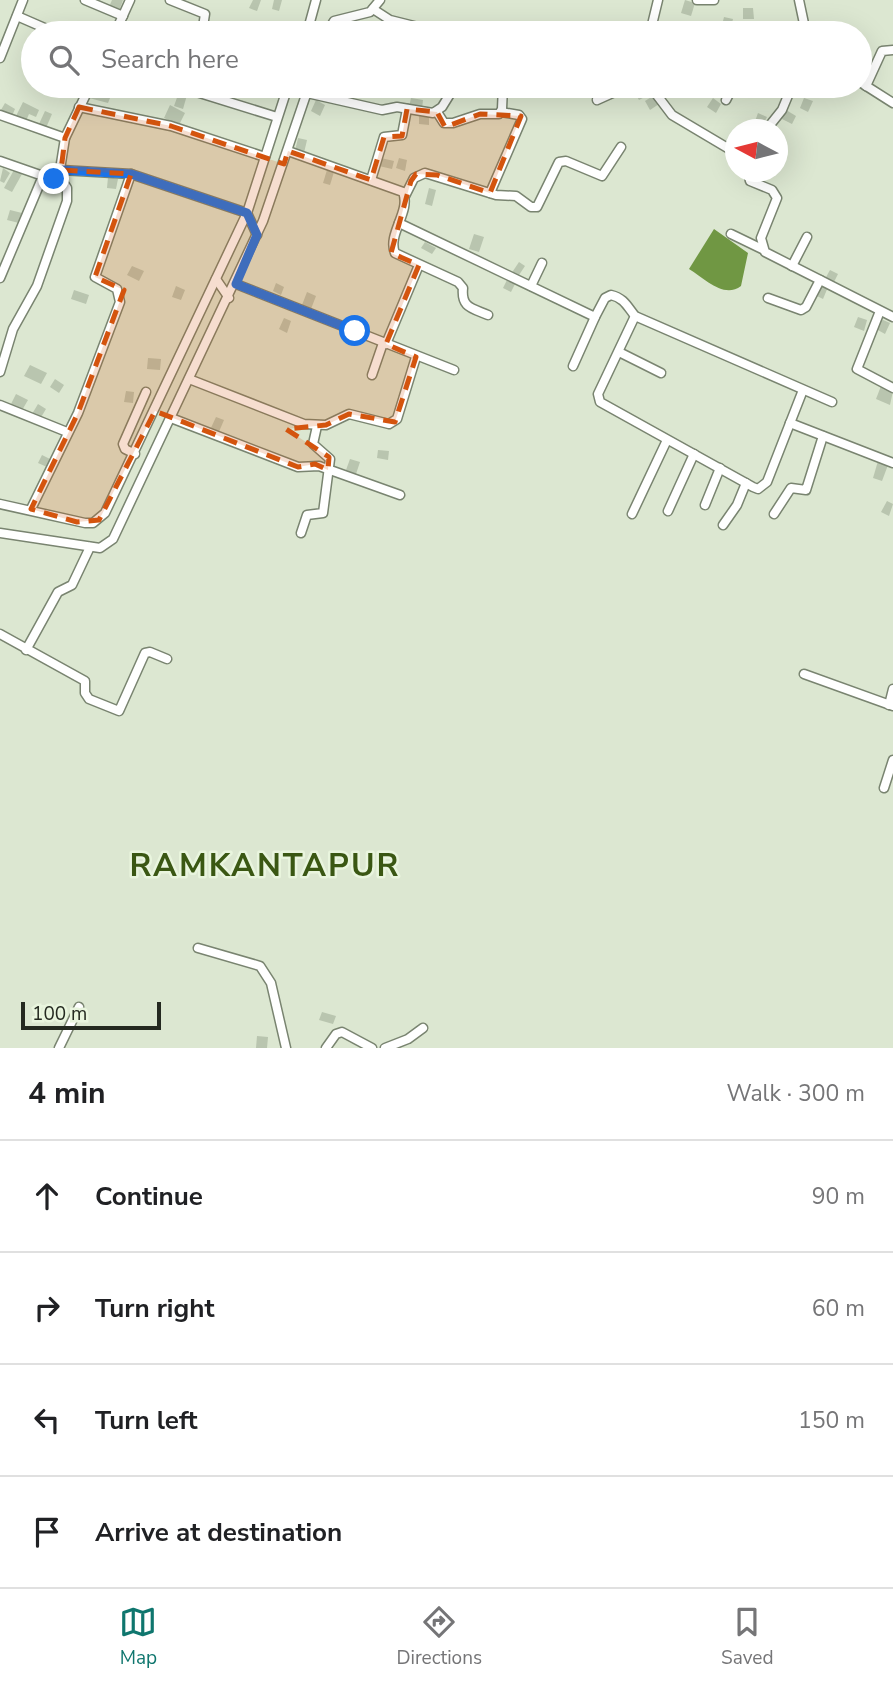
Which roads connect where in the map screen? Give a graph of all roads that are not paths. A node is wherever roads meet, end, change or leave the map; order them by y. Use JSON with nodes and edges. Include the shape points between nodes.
{"nodes":[{"id":1,"x":23,"y":0,"type":"edge"},
{"id":2,"x":85,"y":0,"type":"edge"},
{"id":3,"x":130,"y":0,"type":"edge"},
{"id":4,"x":170,"y":0,"type":"edge"},
{"id":5,"x":316,"y":0,"type":"edge"},
{"id":6,"x":380,"y":0,"type":"edge"},
{"id":7,"x":658,"y":0,"type":"edge"},
{"id":8,"x":697,"y":0,"type":"edge"},
{"id":9,"x":713,"y":0,"type":"edge"},
{"id":10,"x":799,"y":0,"type":"edge"},
{"id":11,"x":373,"y":9,"type":"junction"},
{"id":12,"x":17,"y":16,"type":"junction"},
{"id":13,"x":123,"y":16,"type":"junction"},
{"id":14,"x":28,"y":21,"type":"edge"},
{"id":15,"x":121,"y":21,"type":"edge"},
{"id":16,"x":204,"y":21,"type":"edge"},
{"id":17,"x":310,"y":21,"type":"edge"},
{"id":18,"x":334,"y":21,"type":"edge"},
{"id":19,"x":394,"y":21,"type":"edge"},
{"id":20,"x":653,"y":21,"type":"edge"},
{"id":21,"x":803,"y":21,"type":"edge"},
{"id":22,"x":4,"y":36,"type":"edge"},
{"id":23,"x":893,"y":50,"type":"edge"},
{"id":24,"x":0,"y":58,"type":"edge"},
{"id":25,"x":872,"y":68,"type":"edge"},
{"id":26,"x":872,"y":90,"type":"edge"},
{"id":27,"x":84,"y":98,"type":"edge"},
{"id":28,"x":216,"y":98,"type":"edge"},
{"id":29,"x":284,"y":98,"type":"edge"},
{"id":30,"x":305,"y":98,"type":"edge"},
{"id":31,"x":340,"y":98,"type":"edge"},
{"id":32,"x":447,"y":98,"type":"edge"},
{"id":33,"x":502,"y":98,"type":"edge"},
{"id":34,"x":601,"y":98,"type":"edge"},
{"id":35,"x":659,"y":98,"type":"edge"},
{"id":36,"x":787,"y":98,"type":"edge"},
{"id":37,"x":597,"y":100,"type":"dead end"},
{"id":38,"x":893,"y":103,"type":"edge"},
{"id":39,"x":79,"y":107,"type":"junction"},
{"id":40,"x":407,"y":109,"type":"junction"},
{"id":41,"x":437,"y":112,"type":"junction"},
{"id":42,"x":501,"y":112,"type":"junction"},
{"id":43,"x":0,"y":115,"type":"edge"},
{"id":44,"x":278,"y":117,"type":"junction"},
{"id":45,"x":775,"y":119,"type":"edge"},
{"id":46,"x":65,"y":138,"type":"junction"},
{"id":47,"x":621,"y":147,"type":"dead end"},
{"id":48,"x":725,"y":147,"type":"edge"},
{"id":49,"x":288,"y":151,"type":"junction"},
{"id":50,"x":265,"y":157,"type":"junction"},
{"id":51,"x":0,"y":161,"type":"edge"},
{"id":52,"x":60,"y":173,"type":"junction"},
{"id":53,"x":131,"y":174,"type":"junction"},
{"id":54,"x":43,"y":176,"type":"junction"},
{"id":55,"x":371,"y":180,"type":"junction"},
{"id":56,"x":752,"y":182,"type":"edge"},
{"id":57,"x":490,"y":193,"type":"junction"},
{"id":58,"x":405,"y":196,"type":"junction"},
{"id":59,"x":247,"y":213,"type":"junction"},
{"id":60,"x":399,"y":223,"type":"junction"},
{"id":61,"x":731,"y":234,"type":"dead end"},
{"id":62,"x":257,"y":235,"type":"junction"},
{"id":63,"x":807,"y":237,"type":"dead end"},
{"id":64,"x":762,"y":249,"type":"junction"},
{"id":65,"x":542,"y":263,"type":"dead end"},
{"id":66,"x":419,"y":265,"type":"junction"},
{"id":67,"x":792,"y":266,"type":"junction"},
{"id":68,"x":0,"y":279,"type":"edge"},
{"id":69,"x":216,"y":279,"type":"junction"},
{"id":70,"x":820,"y":280,"type":"junction"},
{"id":71,"x":236,"y":284,"type":"junction"},
{"id":72,"x":531,"y":286,"type":"junction"},
{"id":73,"x":229,"y":298,"type":"junction"},
{"id":74,"x":768,"y":298,"type":"dead end"},
{"id":75,"x":880,"y":312,"type":"junction"},
{"id":76,"x":488,"y":315,"type":"dead end"},
{"id":77,"x":635,"y":316,"type":"junction"},
{"id":78,"x":595,"y":317,"type":"junction"},
{"id":79,"x":893,"y":317,"type":"edge"},
{"id":80,"x":384,"y":344,"type":"junction"},
{"id":81,"x":619,"y":352,"type":"junction"},
{"id":82,"x":416,"y":357,"type":"junction"},
{"id":83,"x":573,"y":366,"type":"dead end"},
{"id":84,"x":454,"y":370,"type":"dead end"},
{"id":85,"x":0,"y":372,"type":"edge"},
{"id":86,"x":661,"y":373,"type":"dead end"},
{"id":87,"x":372,"y":375,"type":"dead end"},
{"id":88,"x":189,"y":379,"type":"junction"},
{"id":89,"x":893,"y":388,"type":"edge"},
{"id":90,"x":803,"y":390,"type":"junction"},
{"id":91,"x":146,"y":392,"type":"dead end"},
{"id":92,"x":832,"y":402,"type":"dead end"},
{"id":93,"x":0,"y":405,"type":"edge"},
{"id":94,"x":171,"y":418,"type":"junction"},
{"id":95,"x":790,"y":423,"type":"junction"},
{"id":96,"x":317,"y":426,"type":"junction"},
{"id":97,"x":67,"y":432,"type":"junction"},
{"id":98,"x":823,"y":436,"type":"junction"},
{"id":99,"x":667,"y":440,"type":"junction"},
{"id":100,"x":135,"y":454,"type":"junction"},
{"id":101,"x":694,"y":454,"type":"junction"},
{"id":102,"x":893,"y":463,"type":"edge"},
{"id":103,"x":720,"y":468,"type":"junction"},
{"id":104,"x":328,"y":470,"type":"junction"},
{"id":105,"x":746,"y":483,"type":"junction"},
{"id":106,"x":400,"y":495,"type":"dead end"},
{"id":107,"x":0,"y":504,"type":"edge"},
{"id":108,"x":705,"y":505,"type":"dead end"},
{"id":109,"x":32,"y":509,"type":"junction"},
{"id":110,"x":668,"y":511,"type":"dead end"},
{"id":111,"x":632,"y":514,"type":"dead end"},
{"id":112,"x":774,"y":514,"type":"dead end"},
{"id":113,"x":723,"y":525,"type":"dead end"},
{"id":114,"x":0,"y":533,"type":"edge"},
{"id":115,"x":301,"y":533,"type":"dead end"},
{"id":116,"x":90,"y":547,"type":"junction"},
{"id":117,"x":0,"y":634,"type":"edge"},
{"id":118,"x":26,"y":650,"type":"junction"},
{"id":119,"x":167,"y":659,"type":"dead end"},
{"id":120,"x":804,"y":674,"type":"dead end"},
{"id":121,"x":893,"y":689,"type":"edge"},
{"id":122,"x":891,"y":705,"type":"edge"},
{"id":123,"x":893,"y":760,"type":"edge"},
{"id":124,"x":884,"y":788,"type":"dead end"},
{"id":125,"x":198,"y":948,"type":"dead end"},
{"id":126,"x":79,"y":1007,"type":"dead end"},
{"id":127,"x":423,"y":1028,"type":"dead end"},
{"id":128,"x":59,"y":1048,"type":"edge"},
{"id":129,"x":286,"y":1048,"type":"edge"},
{"id":130,"x":326,"y":1048,"type":"edge"},
{"id":131,"x":372,"y":1048,"type":"edge"},
{"id":132,"x":385,"y":1048,"type":"edge"}],
"edges":[{"from":1,"to":12,"type":"street"},
{"from":2,"to":13,"type":"street"},
{"from":3,"to":13,"type":"street"},
{"from":4,"to":16,"type":"street","via":[[205,15]]},
{"from":5,"to":17,"type":"street"},
{"from":6,"to":11,"type":"street"},
{"from":7,"to":20,"type":"street"},
{"from":8,"to":9,"type":"street"},
{"from":10,"to":21,"type":"street"},
{"from":11,"to":18,"type":"street"},
{"from":11,"to":19,"type":"street"},
{"from":12,"to":14,"type":"street"},
{"from":12,"to":22,"type":"street"},
{"from":13,"to":15,"type":"street"},
{"from":22,"to":24,"type":"street"},
{"from":23,"to":25,"type":"street","via":[[882,51]]},
{"from":26,"to":38,"type":"street"},
{"from":27,"to":39,"type":"street"},
{"from":28,"to":44,"type":"street"},
{"from":29,"to":44,"type":"street"},
{"from":30,"to":49,"type":"street"},
{"from":31,"to":40,"type":"street","via":[[382,110]]},
{"from":32,"to":41,"type":"street"},
{"from":33,"to":42,"type":"street"},
{"from":34,"to":37,"type":"street"},
{"from":35,"to":48,"type":"street","via":[[672,116]]},
{"from":36,"to":45,"type":"street"},
{"from":39,"to":46,"type":"street"},
{"from":39,"to":50,"type":"street","via":[[172,126]]},
{"from":40,"to":41,"type":"street"},
{"from":40,"to":55,"type":"street","via":[[402,135],[384,137]]},
{"from":41,"to":42,"type":"street","via":[[449,124],[475,114]]},
{"from":42,"to":57,"type":"street","via":[[522,119]]},
{"from":43,"to":46,"type":"street"},
{"from":44,"to":50,"type":"street"},
{"from":46,"to":52,"type":"street"},
{"from":47,"to":57,"type":"street","via":[[602,176],[559,162],[537,207],[516,196]]},
{"from":49,"to":55,"type":"street"},
{"from":49,"to":62,"type":"street"},
{"from":50,"to":59,"type":"street"},
{"from":51,"to":54,"type":"street"},
{"from":52,"to":53,"type":"street"},
{"from":52,"to":54,"type":"street","via":[[54,179]]},
{"from":52,"to":85,"type":"street","via":[[67,201],[37,286],[13,329]]},
{"from":53,"to":59,"type":"street"},
{"from":53,"to":97,"type":"street","via":[[95,277],[117,289],[120,302]]},
{"from":54,"to":68,"type":"street"},
{"from":55,"to":58,"type":"street"},
{"from":56,"to":64,"type":"street","via":[[772,190],[777,198],[761,238]]},
{"from":57,"to":58,"type":"street","via":[[425,173],[414,178]]},
{"from":58,"to":60,"type":"street"},
{"from":59,"to":62,"type":"street"},
{"from":59,"to":69,"type":"street"},
{"from":60,"to":66,"type":"street","via":[[395,254]]},
{"from":60,"to":72,"type":"street"},
{"from":61,"to":64,"type":"street"},
{"from":62,"to":71,"type":"street"},
{"from":63,"to":67,"type":"street"},
{"from":64,"to":67,"type":"street"},
{"from":65,"to":72,"type":"street"},
{"from":66,"to":76,"type":"street","via":[[458,282],[465,305]]},
{"from":66,"to":80,"type":"street"},
{"from":67,"to":70,"type":"street"},
{"from":69,"to":73,"type":"street"},
{"from":69,"to":100,"type":"street"},
{"from":70,"to":74,"type":"street","via":[[801,310]]},
{"from":70,"to":75,"type":"street"},
{"from":71,"to":73,"type":"street"},
{"from":71,"to":80,"type":"street"},
{"from":72,"to":78,"type":"street"},
{"from":73,"to":88,"type":"street"},
{"from":75,"to":79,"type":"street"},
{"from":75,"to":89,"type":"street","via":[[857,369]]},
{"from":77,"to":78,"type":"street","via":[[625,301],[611,295]]},
{"from":77,"to":81,"type":"street"},
{"from":77,"to":90,"type":"street"},
{"from":78,"to":83,"type":"street"},
{"from":80,"to":82,"type":"street"},
{"from":80,"to":87,"type":"street"},
{"from":81,"to":86,"type":"street"},
{"from":81,"to":99,"type":"street","via":[[598,394],[600,402]]},
{"from":82,"to":84,"type":"street"},
{"from":82,"to":96,"type":"street","via":[[395,422],[349,414]]},
{"from":88,"to":94,"type":"street"},
{"from":88,"to":96,"type":"street"},
{"from":90,"to":92,"type":"street"},
{"from":90,"to":95,"type":"street"},
{"from":91,"to":100,"type":"street","via":[[123,444]]},
{"from":93,"to":97,"type":"street"},
{"from":94,"to":104,"type":"street","via":[[298,467],[315,465]]},
{"from":94,"to":116,"type":"street","via":[[118,532],[106,545]]},
{"from":95,"to":98,"type":"street"},
{"from":95,"to":105,"type":"street","via":[[768,482],[758,489]]},
{"from":96,"to":104,"type":"street","via":[[313,444],[329,457]]},
{"from":97,"to":109,"type":"street"},
{"from":98,"to":102,"type":"street"},
{"from":98,"to":112,"type":"street","via":[[806,490],[791,488]]},
{"from":99,"to":101,"type":"street"},
{"from":99,"to":111,"type":"street"},
{"from":100,"to":109,"type":"street","via":[[105,513],[93,523]]},
{"from":101,"to":103,"type":"street"},
{"from":101,"to":110,"type":"street"},
{"from":103,"to":105,"type":"street"},
{"from":103,"to":108,"type":"street"},
{"from":104,"to":106,"type":"street"},
{"from":104,"to":115,"type":"street","via":[[323,513],[307,515]]},
{"from":105,"to":113,"type":"street"},
{"from":107,"to":109,"type":"street"},
{"from":114,"to":116,"type":"street"},
{"from":116,"to":118,"type":"street","via":[[72,585],[55,596]]},
{"from":117,"to":118,"type":"street"},
{"from":118,"to":119,"type":"street","via":[[85,681],[89,699],[119,711],[145,653]]},
{"from":120,"to":122,"type":"street"},
{"from":121,"to":122,"type":"street"},
{"from":123,"to":124,"type":"street"},
{"from":125,"to":129,"type":"street","via":[[260,966],[271,983]]},
{"from":126,"to":128,"type":"street"},
{"from":127,"to":132,"type":"street"},
{"from":130,"to":131,"type":"street","via":[[341,1032]]}]}
